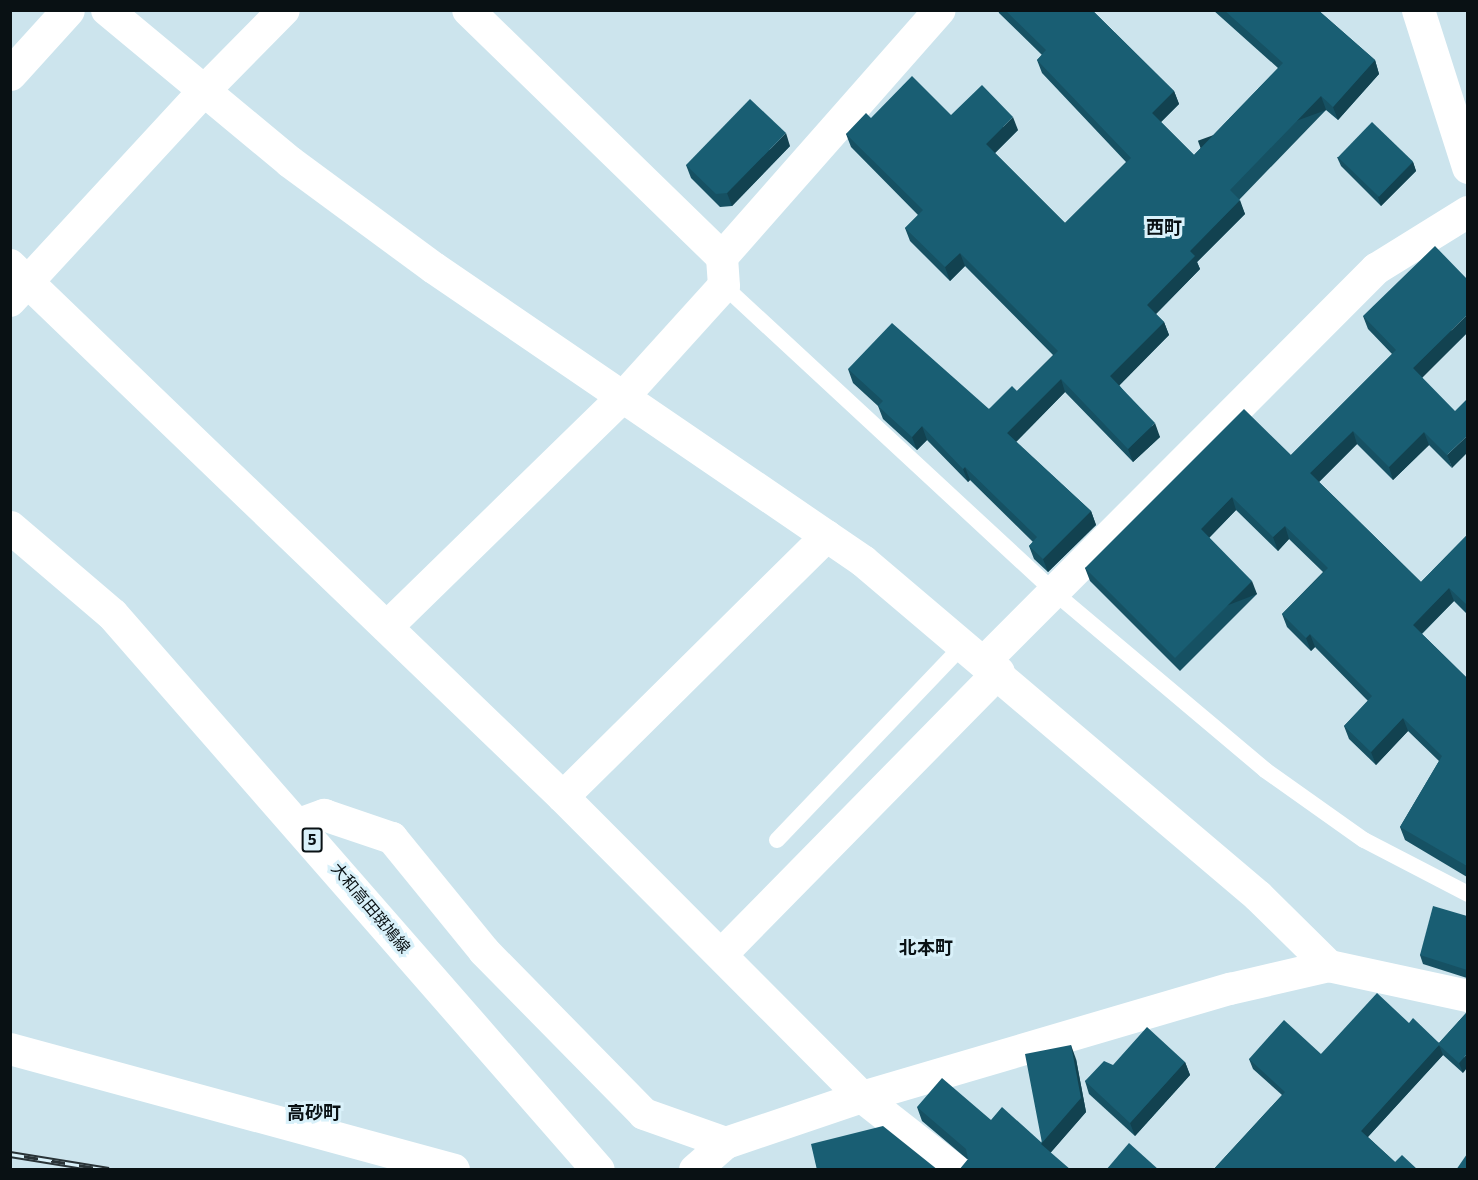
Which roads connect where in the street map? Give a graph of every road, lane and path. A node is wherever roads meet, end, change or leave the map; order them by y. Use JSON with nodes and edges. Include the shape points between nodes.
{"nodes":[{"id":1,"x":68,"y":10,"type":"edge"},
{"id":2,"x":107,"y":10,"type":"edge"},
{"id":3,"x":285,"y":10,"type":"edge"},
{"id":4,"x":468,"y":10,"type":"edge"},
{"id":5,"x":940,"y":10,"type":"edge"},
{"id":6,"x":1418,"y":10,"type":"edge"},
{"id":7,"x":10,"y":74,"type":"edge"},
{"id":8,"x":203,"y":92,"type":"junction"},
{"id":9,"x":1467,"y":167,"type":"edge"},
{"id":10,"x":1467,"y":212,"type":"edge"},
{"id":11,"x":723,"y":271,"type":"junction"},
{"id":12,"x":16,"y":282,"type":"edge"},
{"id":13,"x":625,"y":395,"type":"junction"},
{"id":14,"x":10,"y":526,"type":"edge"},
{"id":15,"x":827,"y":536,"type":"junction"},
{"id":16,"x":1055,"y":593,"type":"junction"},
{"id":17,"x":387,"y":627,"type":"junction"},
{"id":18,"x":983,"y":659,"type":"junction"},
{"id":19,"x":563,"y":797,"type":"junction"},
{"id":20,"x":299,"y":824,"type":"junction"},
{"id":21,"x":777,"y":840,"type":"dead end"},
{"id":22,"x":1467,"y":894,"type":"edge"},
{"id":23,"x":722,"y":954,"type":"junction"},
{"id":24,"x":1329,"y":966,"type":"junction"},
{"id":25,"x":1467,"y":996,"type":"edge"},
{"id":26,"x":10,"y":1049,"type":"edge"},
{"id":27,"x":862,"y":1097,"type":"junction"},
{"id":28,"x":726,"y":1143,"type":"junction"},
{"id":29,"x":453,"y":1170,"type":"edge"},
{"id":30,"x":598,"y":1170,"type":"edge"},
{"id":31,"x":694,"y":1170,"type":"edge"},
{"id":32,"x":955,"y":1170,"type":"edge"}],
"edges":[{"from":1,"to":7,"type":"main road"},
{"from":2,"to":8,"type":"street"},
{"from":3,"to":8,"type":"street"},
{"from":4,"to":11,"type":"street"},
{"from":5,"to":11,"type":"street"},
{"from":6,"to":9,"type":"main road"},
{"from":8,"to":12,"type":"street"},
{"from":8,"to":13,"type":"street","via":[[434,268]]},
{"from":10,"to":16,"type":"street","via":[[1376,269]]},
{"from":11,"to":13,"type":"street"},
{"from":11,"to":16,"type":"lane"},
{"from":12,"to":17,"type":"street"},
{"from":13,"to":15,"type":"street"},
{"from":13,"to":17,"type":"street"},
{"from":14,"to":20,"type":"main road","name":"大和高田斑鳩線","number":"5","via":[[112,614]]},
{"from":15,"to":18,"type":"street"},
{"from":15,"to":19,"type":"street"},
{"from":16,"to":18,"type":"street"},
{"from":16,"to":22,"type":"lane","via":[[1265,770],[1364,840]]},
{"from":17,"to":19,"type":"street"},
{"from":18,"to":21,"type":"lane"},
{"from":18,"to":23,"type":"street"},
{"from":18,"to":24,"type":"street","via":[[1258,896]]},
{"from":19,"to":23,"type":"street"},
{"from":20,"to":28,"type":"street","via":[[324,815],[392,838],[484,951],[644,1114]]},
{"from":20,"to":30,"type":"main road","name":"大和高田斑鳩線","number":"5"},
{"from":23,"to":27,"type":"street"},
{"from":24,"to":25,"type":"street"},
{"from":24,"to":27,"type":"street","via":[[1230,989]]},
{"from":26,"to":29,"type":"street"},
{"from":27,"to":28,"type":"street"},
{"from":27,"to":32,"type":"street"},
{"from":28,"to":31,"type":"street"}]}
